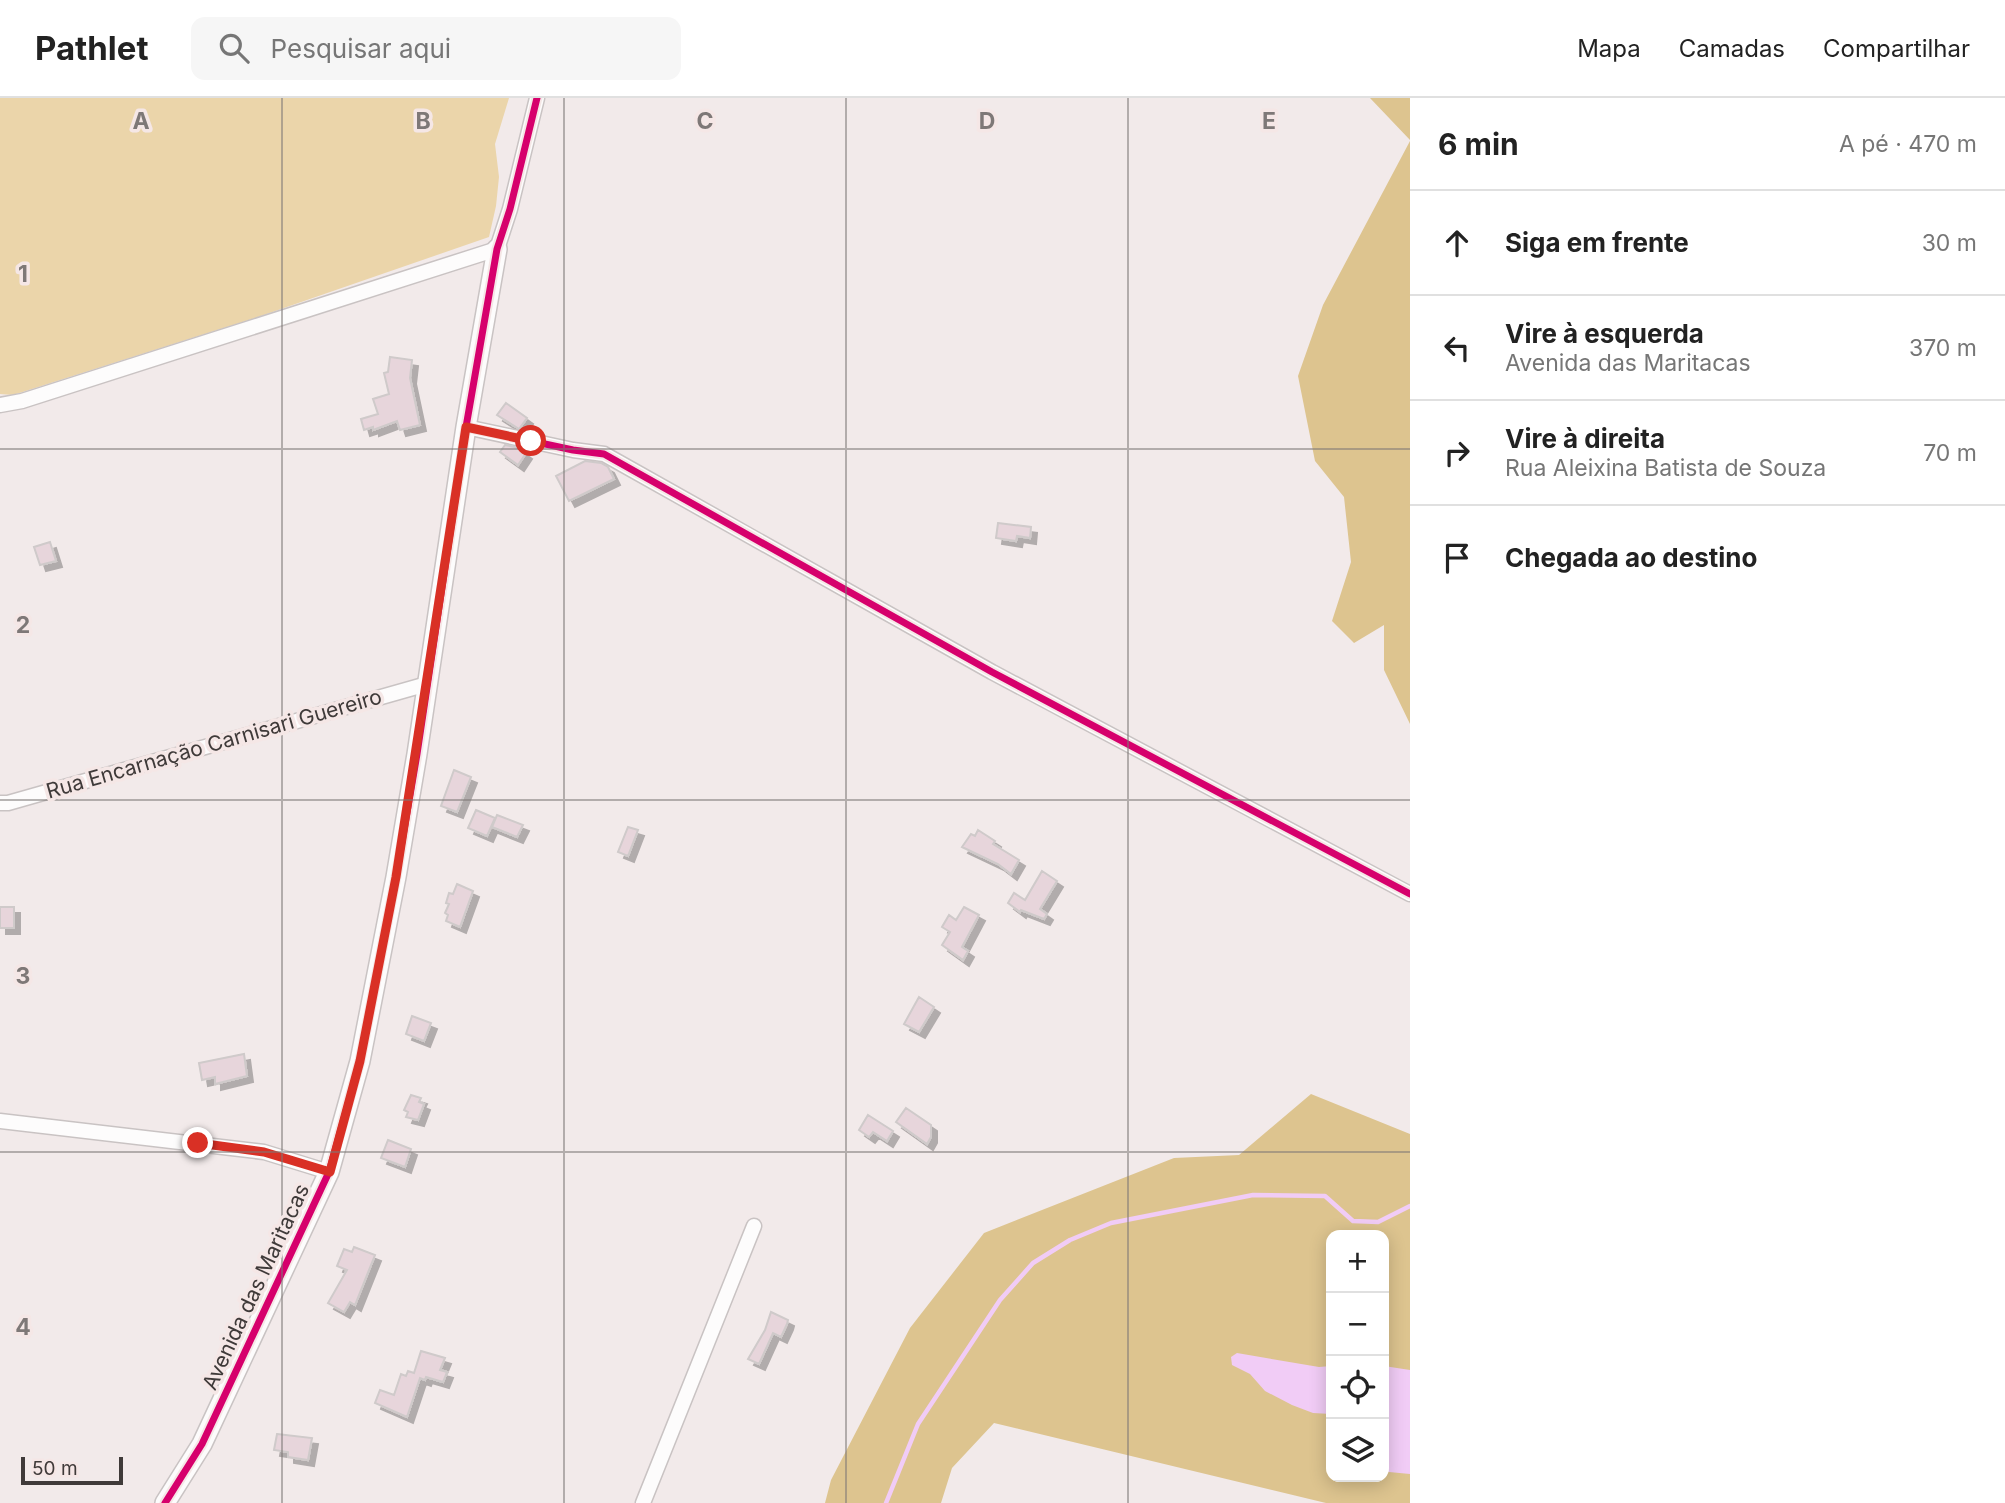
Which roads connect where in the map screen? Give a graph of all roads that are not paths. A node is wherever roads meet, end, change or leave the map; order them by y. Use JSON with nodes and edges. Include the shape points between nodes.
{"nodes":[{"id":1,"x":537,"y":98,"type":"edge"},
{"id":2,"x":497,"y":249,"type":"junction"},
{"id":3,"x":0,"y":405,"type":"edge"},
{"id":4,"x":466,"y":427,"type":"junction"},
{"id":5,"x":427,"y":684,"type":"junction"},
{"id":6,"x":0,"y":803,"type":"edge"},
{"id":7,"x":1410,"y":894,"type":"edge"},
{"id":8,"x":0,"y":1121,"type":"edge"},
{"id":9,"x":330,"y":1172,"type":"junction"},
{"id":10,"x":754,"y":1226,"type":"dead end"},
{"id":11,"x":165,"y":1503,"type":"edge"},
{"id":12,"x":643,"y":1503,"type":"edge"}],
"edges":[{"from":1,"to":2,"type":"street"},
{"from":2,"to":3,"type":"street"},
{"from":2,"to":4,"type":"street","name":"Avenida das Maritacas"},
{"from":4,"to":5,"type":"street","name":"Avenida das Maritacas"},
{"from":4,"to":7,"type":"street","via":[[604,454],[992,672]]},
{"from":5,"to":6,"type":"street","name":"Rua Encarnação Carnisari Guereiro"},
{"from":5,"to":9,"type":"street","name":"Avenida das Maritacas","via":[[363,1048]]},
{"from":8,"to":9,"type":"street","via":[[264,1152]]},
{"from":9,"to":11,"type":"street","name":"Avenida das Maritacas","via":[[202,1444]]},
{"from":10,"to":12,"type":"street"}]}
